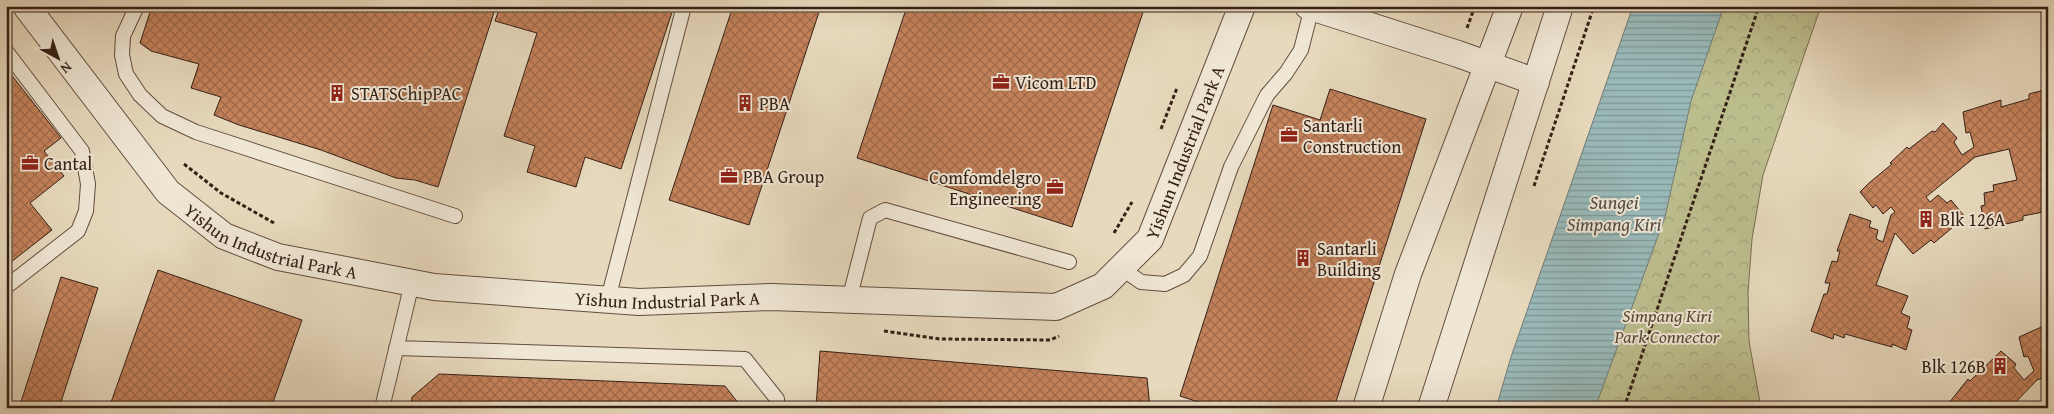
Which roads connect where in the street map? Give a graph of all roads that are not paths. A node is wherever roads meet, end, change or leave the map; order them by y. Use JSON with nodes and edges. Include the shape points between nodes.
{"nodes":[{"id":1,"x":26,"y":6,"type":"edge"},
{"id":2,"x":137,"y":6,"type":"edge"},
{"id":3,"x":684,"y":6,"type":"edge"},
{"id":4,"x":1242,"y":6,"type":"edge"},
{"id":5,"x":1510,"y":6,"type":"edge"},
{"id":6,"x":1560,"y":6,"type":"edge"},
{"id":7,"x":1310,"y":7,"type":"edge"},
{"id":8,"x":6,"y":51,"type":"edge"},
{"id":9,"x":1488,"y":66,"type":"junction"},
{"id":10,"x":1536,"y":82,"type":"junction"},
{"id":11,"x":455,"y":216,"type":"dead end"},
{"id":12,"x":1070,"y":262,"type":"dead end"},
{"id":13,"x":1121,"y":268,"type":"junction"},
{"id":14,"x":412,"y":283,"type":"junction"},
{"id":15,"x":6,"y":287,"type":"edge"},
{"id":16,"x":608,"y":299,"type":"junction"},
{"id":17,"x":849,"y":300,"type":"junction"},
{"id":18,"x":396,"y":348,"type":"junction"},
{"id":19,"x":382,"y":408,"type":"edge"},
{"id":20,"x":776,"y":408,"type":"edge"},
{"id":21,"x":1366,"y":408,"type":"edge"},
{"id":22,"x":1431,"y":408,"type":"edge"}],
"edges":[{"from":1,"to":14,"type":"street","name":"Yishun Industrial Park A","via":[[168,192],[224,236],[278,257]]},
{"from":2,"to":11,"type":"lane","via":[[123,36],[122,56],[126,74],[140,95],[162,116],[196,132]]},
{"from":3,"to":16,"type":"lane"},
{"from":4,"to":13,"type":"street","name":"Yishun Industrial Park A","via":[[1150,239]]},
{"from":5,"to":9,"type":"street"},
{"from":6,"to":10,"type":"street"},
{"from":7,"to":9,"type":"street"},
{"from":7,"to":13,"type":"lane","via":[[1301,50],[1267,95],[1231,167],[1200,256],[1184,275],[1165,284],[1141,282]]},
{"from":8,"to":15,"type":"lane","via":[[82,151],[88,184],[86,211],[78,231]]},
{"from":9,"to":10,"type":"street"},
{"from":9,"to":21,"type":"street","via":[[1408,274]]},
{"from":10,"to":22,"type":"street"},
{"from":12,"to":17,"type":"lane","via":[[885,210],[870,218]]},
{"from":13,"to":17,"type":"street","name":"Yishun Industrial Park A","via":[[1104,286],[1056,307]]},
{"from":14,"to":16,"type":"street","name":"Yishun Industrial Park A"},
{"from":14,"to":18,"type":"lane"},
{"from":16,"to":17,"type":"street","name":"Yishun Industrial Park A","via":[[639,302],[771,296]]},
{"from":18,"to":19,"type":"lane"},
{"from":18,"to":20,"type":"lane","via":[[745,359],[777,399]]}]}
